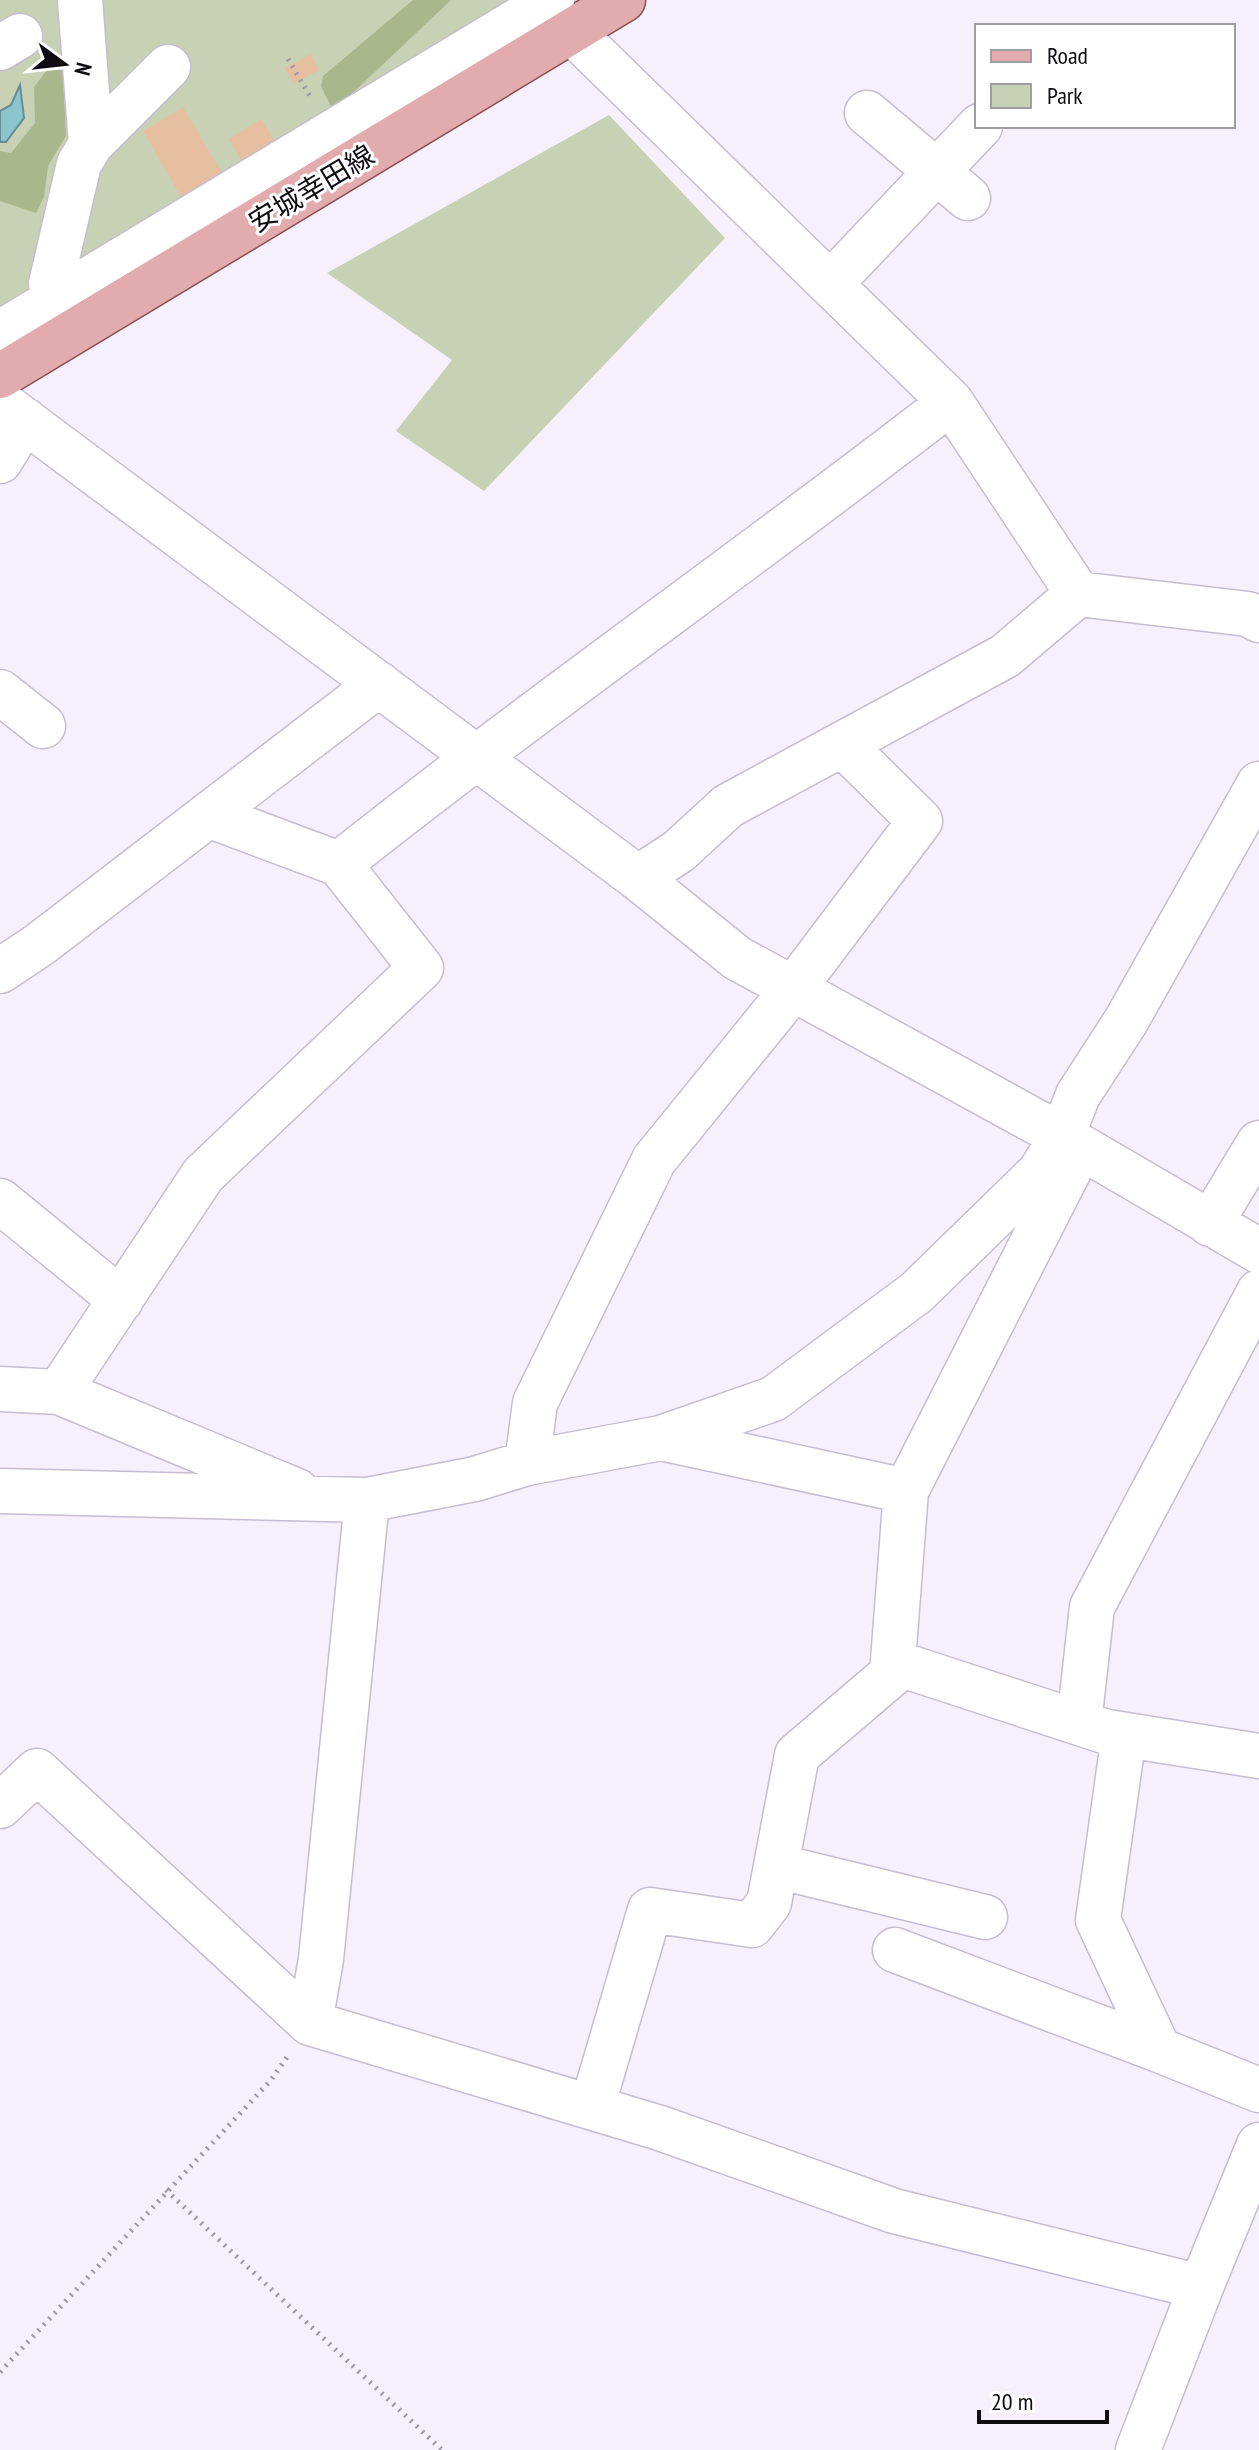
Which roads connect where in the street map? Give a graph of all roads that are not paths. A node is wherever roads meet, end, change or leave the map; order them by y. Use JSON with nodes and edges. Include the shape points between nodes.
{"nodes":[{"id":1,"x":80,"y":0,"type":"edge"},
{"id":2,"x":623,"y":0,"type":"edge"},
{"id":3,"x":562,"y":16,"type":"edge"},
{"id":4,"x":168,"y":67,"type":"dead end"},
{"id":5,"x":867,"y":113,"type":"dead end"},
{"id":6,"x":979,"y":128,"type":"edge"},
{"id":7,"x":91,"y":144,"type":"junction"},
{"id":8,"x":952,"y":185,"type":"junction"},
{"id":9,"x":830,"y":284,"type":"junction"},
{"id":10,"x":79,"y":328,"type":"junction"},
{"id":11,"x":0,"y":333,"type":"edge"},
{"id":12,"x":0,"y":376,"type":"edge"},
{"id":13,"x":951,"y":402,"type":"junction"},
{"id":14,"x":13,"y":411,"type":"edge"},
{"id":15,"x":0,"y":461,"type":"edge"},
{"id":16,"x":1078,"y":594,"type":"junction"},
{"id":17,"x":1259,"y":620,"type":"edge"},
{"id":18,"x":379,"y":684,"type":"junction"},
{"id":19,"x":0,"y":692,"type":"edge"},
{"id":20,"x":43,"y":726,"type":"dead end"},
{"id":21,"x":842,"y":744,"type":"junction"},
{"id":22,"x":476,"y":755,"type":"junction"},
{"id":23,"x":1259,"y":784,"type":"edge"},
{"id":24,"x":208,"y":815,"type":"junction"},
{"id":25,"x":1248,"y":829,"type":"edge"},
{"id":26,"x":339,"y":864,"type":"junction"},
{"id":27,"x":638,"y":878,"type":"junction"},
{"id":28,"x":0,"y":971,"type":"edge"},
{"id":29,"x":793,"y":989,"type":"junction"},
{"id":30,"x":1072,"y":1142,"type":"junction"},
{"id":31,"x":1259,"y":1143,"type":"edge"},
{"id":32,"x":0,"y":1201,"type":"edge"},
{"id":33,"x":1210,"y":1224,"type":"junction"},
{"id":34,"x":1259,"y":1251,"type":"edge"},
{"id":35,"x":1259,"y":1292,"type":"edge"},
{"id":36,"x":121,"y":1300,"type":"junction"},
{"id":37,"x":0,"y":1389,"type":"edge"},
{"id":38,"x":59,"y":1392,"type":"junction"},
{"id":39,"x":661,"y":1438,"type":"junction"},
{"id":40,"x":527,"y":1463,"type":"junction"},
{"id":41,"x":0,"y":1491,"type":"edge"},
{"id":42,"x":906,"y":1491,"type":"junction"},
{"id":43,"x":314,"y":1498,"type":"junction"},
{"id":44,"x":367,"y":1500,"type":"junction"},
{"id":45,"x":893,"y":1662,"type":"junction"},
{"id":46,"x":1079,"y":1723,"type":"junction"},
{"id":47,"x":1124,"y":1735,"type":"junction"},
{"id":48,"x":1259,"y":1756,"type":"edge"},
{"id":49,"x":0,"y":1806,"type":"edge"},
{"id":50,"x":776,"y":1866,"type":"junction"},
{"id":51,"x":985,"y":1917,"type":"dead end"},
{"id":52,"x":895,"y":1950,"type":"dead end"},
{"id":53,"x":310,"y":2023,"type":"junction"},
{"id":54,"x":1159,"y":2050,"type":"junction"},
{"id":55,"x":1259,"y":2090,"type":"edge"},
{"id":56,"x":592,"y":2107,"type":"junction"},
{"id":57,"x":1259,"y":2145,"type":"edge"},
{"id":58,"x":1201,"y":2287,"type":"junction"},
{"id":59,"x":1138,"y":2450,"type":"edge"}],
"edges":[{"from":1,"to":7,"type":"street"},
{"from":2,"to":3,"type":"main road","name":"安城幸田線"},
{"from":3,"to":9,"type":"street"},
{"from":3,"to":10,"type":"main road","name":"安城幸田線"},
{"from":3,"to":11,"type":"street"},
{"from":4,"to":7,"type":"street"},
{"from":5,"to":8,"type":"street"},
{"from":6,"to":8,"type":"street"},
{"from":7,"to":10,"type":"street","via":[[79,164],[51,284]]},
{"from":8,"to":9,"type":"street"},
{"from":9,"to":13,"type":"street"},
{"from":10,"to":12,"type":"main road","name":"安城幸田線"},
{"from":13,"to":16,"type":"street"},
{"from":13,"to":22,"type":"street"},
{"from":14,"to":15,"type":"street"},
{"from":14,"to":18,"type":"street"},
{"from":16,"to":17,"type":"street","via":[[1248,614]]},
{"from":16,"to":21,"type":"street","via":[[1005,656]]},
{"from":18,"to":22,"type":"street"},
{"from":18,"to":24,"type":"street"},
{"from":19,"to":20,"type":"street"},
{"from":21,"to":27,"type":"street","via":[[728,806],[679,851]]},
{"from":21,"to":29,"type":"street","via":[[920,821]]},
{"from":22,"to":26,"type":"street"},
{"from":22,"to":27,"type":"street"},
{"from":23,"to":25,"type":"street"},
{"from":24,"to":26,"type":"street"},
{"from":24,"to":28,"type":"street"},
{"from":25,"to":30,"type":"street","via":[[1078,1095]]},
{"from":26,"to":36,"type":"street","via":[[421,968],[203,1175]]},
{"from":27,"to":29,"type":"street","via":[[737,958]]},
{"from":29,"to":30,"type":"street"},
{"from":29,"to":40,"type":"street","via":[[654,1160],[535,1403]]},
{"from":30,"to":33,"type":"street"},
{"from":30,"to":39,"type":"street","via":[[917,1292],[773,1399]]},
{"from":30,"to":42,"type":"street"},
{"from":31,"to":33,"type":"street"},
{"from":32,"to":36,"type":"street"},
{"from":33,"to":34,"type":"street"},
{"from":35,"to":46,"type":"street","via":[[1092,1607]]},
{"from":36,"to":38,"type":"street"},
{"from":37,"to":38,"type":"street"},
{"from":38,"to":43,"type":"street"},
{"from":39,"to":40,"type":"street"},
{"from":39,"to":42,"type":"street"},
{"from":40,"to":44,"type":"street"},
{"from":41,"to":43,"type":"street"},
{"from":42,"to":45,"type":"street"},
{"from":43,"to":44,"type":"street"},
{"from":44,"to":53,"type":"street","via":[[321,1959]]},
{"from":45,"to":46,"type":"street"},
{"from":45,"to":50,"type":"street","via":[[892,1674],[797,1755]]},
{"from":46,"to":47,"type":"street"},
{"from":47,"to":48,"type":"street"},
{"from":47,"to":54,"type":"street","via":[[1098,1920]]},
{"from":49,"to":53,"type":"street","via":[[37,1771]]},
{"from":50,"to":51,"type":"street"},
{"from":50,"to":56,"type":"street","via":[[769,1903],[752,1925],[650,1910]]},
{"from":52,"to":54,"type":"street"},
{"from":53,"to":56,"type":"street"},
{"from":54,"to":55,"type":"street"},
{"from":56,"to":58,"type":"street","via":[[894,2211]]},
{"from":57,"to":58,"type":"street"},
{"from":58,"to":59,"type":"street"}]}
